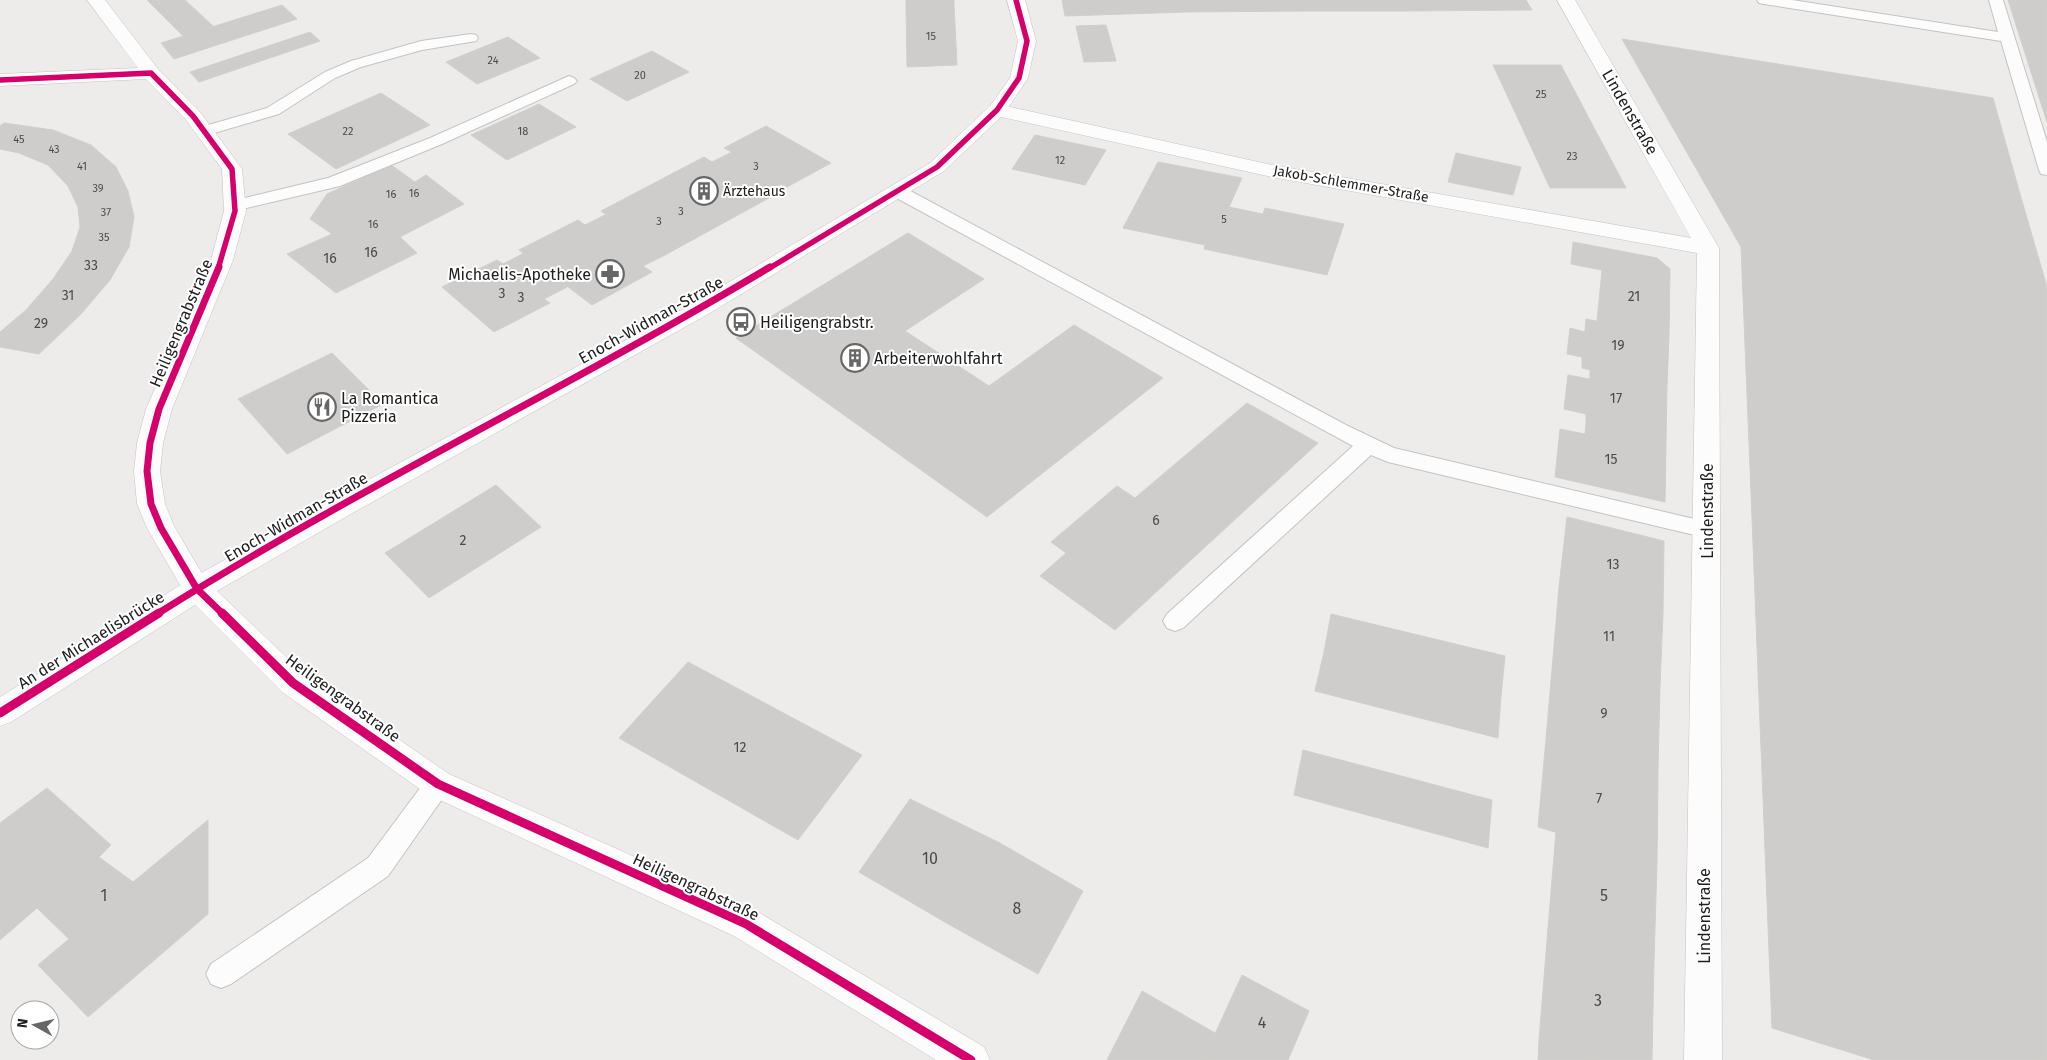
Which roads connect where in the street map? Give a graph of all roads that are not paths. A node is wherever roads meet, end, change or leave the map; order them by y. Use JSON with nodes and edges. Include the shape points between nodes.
{"nodes":[{"id":1,"x":96,"y":0,"type":"edge"},
{"id":2,"x":1016,"y":0,"type":"edge"},
{"id":3,"x":1566,"y":0,"type":"edge"},
{"id":4,"x":1764,"y":0,"type":"edge"},
{"id":5,"x":1996,"y":0,"type":"edge"},
{"id":6,"x":471,"y":38,"type":"dead end"},
{"id":7,"x":2008,"y":38,"type":"junction"},
{"id":8,"x":151,"y":72,"type":"junction"},
{"id":9,"x":0,"y":80,"type":"edge"},
{"id":10,"x":569,"y":80,"type":"dead end"},
{"id":11,"x":997,"y":110,"type":"junction"},
{"id":12,"x":204,"y":131,"type":"junction"},
{"id":13,"x":2047,"y":170,"type":"edge"},
{"id":14,"x":897,"y":191,"type":"junction"},
{"id":15,"x":234,"y":206,"type":"junction"},
{"id":16,"x":1708,"y":248,"type":"junction"},
{"id":17,"x":1368,"y":444,"type":"junction"},
{"id":18,"x":1707,"y":530,"type":"junction"},
{"id":19,"x":197,"y":589,"type":"junction"},
{"id":20,"x":1175,"y":620,"type":"dead end"},
{"id":21,"x":0,"y":714,"type":"edge"},
{"id":22,"x":438,"y":784,"type":"junction"},
{"id":23,"x":221,"y":974,"type":"dead end"},
{"id":24,"x":971,"y":1060,"type":"edge"},
{"id":25,"x":1703,"y":1060,"type":"edge"}],
"edges":[{"from":1,"to":8,"type":"street","name":"Heiligengrabstraße"},
{"from":2,"to":11,"type":"street","name":"Enoch-Widman-Straße","via":[[1027,41],[1019,78]]},
{"from":3,"to":16,"type":"street","name":"Lindenstraße"},
{"from":4,"to":7,"type":"lane"},
{"from":5,"to":7,"type":"lane"},
{"from":6,"to":12,"type":"lane","via":[[421,46],[356,64],[330,75],[273,111]]},
{"from":7,"to":13,"type":"lane"},
{"from":8,"to":9,"type":"street"},
{"from":8,"to":12,"type":"street","name":"Heiligengrabstraße"},
{"from":10,"to":15,"type":"lane","via":[[436,141],[334,182]]},
{"from":11,"to":14,"type":"street","name":"Enoch-Widman-Straße","via":[[936,167]]},
{"from":11,"to":16,"type":"street","name":"Jakob-Schlemmer-Straße","via":[[1272,170]]},
{"from":12,"to":15,"type":"street","name":"Heiligengrabstraße","via":[[232,169]]},
{"from":14,"to":17,"type":"lane"},
{"from":14,"to":19,"type":"street","name":"Enoch-Widman-Straße","via":[[702,308]]},
{"from":15,"to":19,"type":"street","name":"Heiligengrabstraße","via":[[222,260],[159,409],[147,471],[151,504],[161,528]]},
{"from":16,"to":18,"type":"street","name":"Lindenstraße"},
{"from":17,"to":18,"type":"lane","via":[[1388,454]]},
{"from":17,"to":20,"type":"lane"},
{"from":18,"to":25,"type":"street","name":"Lindenstraße"},
{"from":19,"to":21,"type":"street","name":"An der Michaelisbrücke"},
{"from":19,"to":22,"type":"street","name":"Heiligengrabstraße","via":[[293,683]]},
{"from":22,"to":23,"type":"lane","via":[[378,867]]},
{"from":22,"to":24,"type":"street","name":"Heiligengrabstraße","via":[[746,924]]}]}
